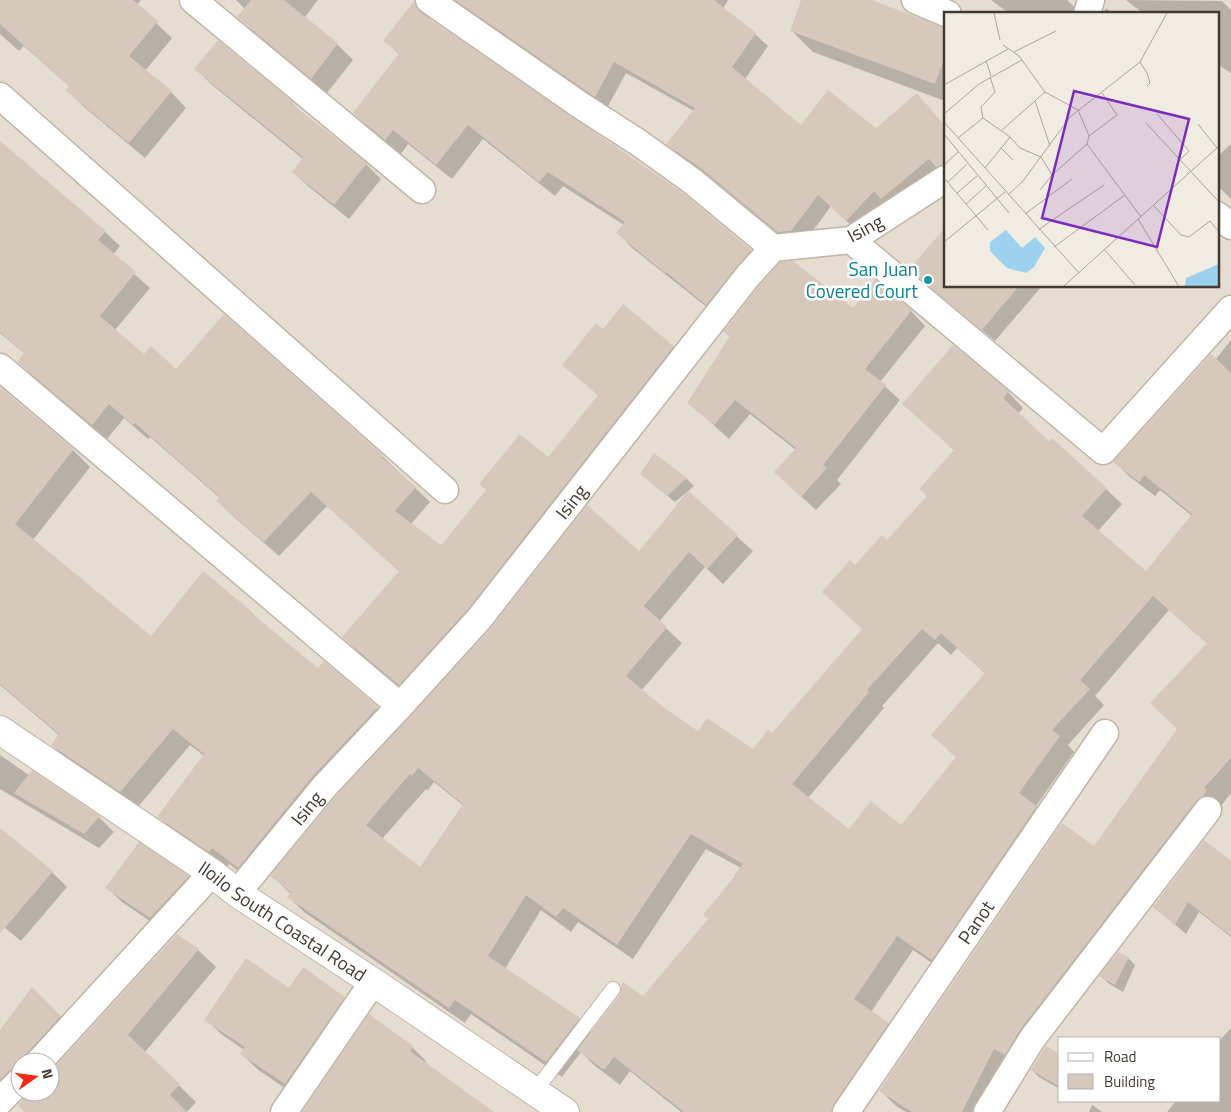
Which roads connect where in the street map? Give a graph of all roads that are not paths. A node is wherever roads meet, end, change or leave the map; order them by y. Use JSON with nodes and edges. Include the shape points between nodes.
{"nodes":[{"id":1,"x":193,"y":0,"type":"edge"},
{"id":2,"x":430,"y":0,"type":"edge"},
{"id":3,"x":915,"y":0,"type":"edge"},
{"id":4,"x":944,"y":12,"type":"edge"},
{"id":5,"x":0,"y":96,"type":"edge"},
{"id":6,"x":944,"y":179,"type":"edge"},
{"id":7,"x":422,"y":190,"type":"dead end"},
{"id":8,"x":1218,"y":216,"type":"edge"},
{"id":9,"x":1231,"y":226,"type":"edge"},
{"id":10,"x":851,"y":240,"type":"junction"},
{"id":11,"x":773,"y":248,"type":"junction"},
{"id":12,"x":1231,"y":309,"type":"edge"},
{"id":13,"x":0,"y":367,"type":"edge"},
{"id":14,"x":445,"y":490,"type":"dead end"},
{"id":15,"x":400,"y":706,"type":"junction"},
{"id":16,"x":0,"y":730,"type":"edge"},
{"id":17,"x":1105,"y":733,"type":"dead end"},
{"id":18,"x":1208,"y":810,"type":"dead end"},
{"id":19,"x":212,"y":873,"type":"junction"},
{"id":20,"x":237,"y":893,"type":"junction"},
{"id":21,"x":373,"y":982,"type":"junction"},
{"id":22,"x":613,"y":989,"type":"dead end"},
{"id":23,"x":48,"y":1052,"type":"edge"},
{"id":24,"x":10,"y":1091,"type":"edge"},
{"id":25,"x":535,"y":1091,"type":"junction"},
{"id":26,"x":0,"y":1101,"type":"edge"},
{"id":27,"x":284,"y":1112,"type":"edge"},
{"id":28,"x":565,"y":1112,"type":"edge"},
{"id":29,"x":846,"y":1112,"type":"edge"},
{"id":30,"x":987,"y":1112,"type":"edge"}],
"edges":[{"from":1,"to":7,"type":"street"},
{"from":2,"to":11,"type":"street","via":[[692,181]]},
{"from":3,"to":4,"type":"street"},
{"from":5,"to":14,"type":"street"},
{"from":6,"to":10,"type":"street","name":"Ising"},
{"from":8,"to":9,"type":"street"},
{"from":10,"to":11,"type":"street","name":"Ising"},
{"from":10,"to":12,"type":"street","via":[[1104,451]]},
{"from":11,"to":15,"type":"street","name":"Ising","via":[[479,619]]},
{"from":13,"to":15,"type":"street"},
{"from":15,"to":20,"type":"street","name":"Ising","via":[[324,787]]},
{"from":16,"to":19,"type":"street","name":"Iloilo South Coastal Road"},
{"from":17,"to":29,"type":"street","name":"Panot"},
{"from":18,"to":30,"type":"street","via":[[1032,1039]]},
{"from":19,"to":20,"type":"street","name":"Iloilo South Coastal Road"},
{"from":19,"to":23,"type":"street"},
{"from":20,"to":21,"type":"street","name":"Iloilo South Coastal Road"},
{"from":21,"to":25,"type":"street","name":"Iloilo South Coastal Road"},
{"from":21,"to":27,"type":"street"},
{"from":22,"to":25,"type":"lane"},
{"from":24,"to":26,"type":"street"},
{"from":25,"to":28,"type":"street","name":"Iloilo South Coastal Road"}]}
